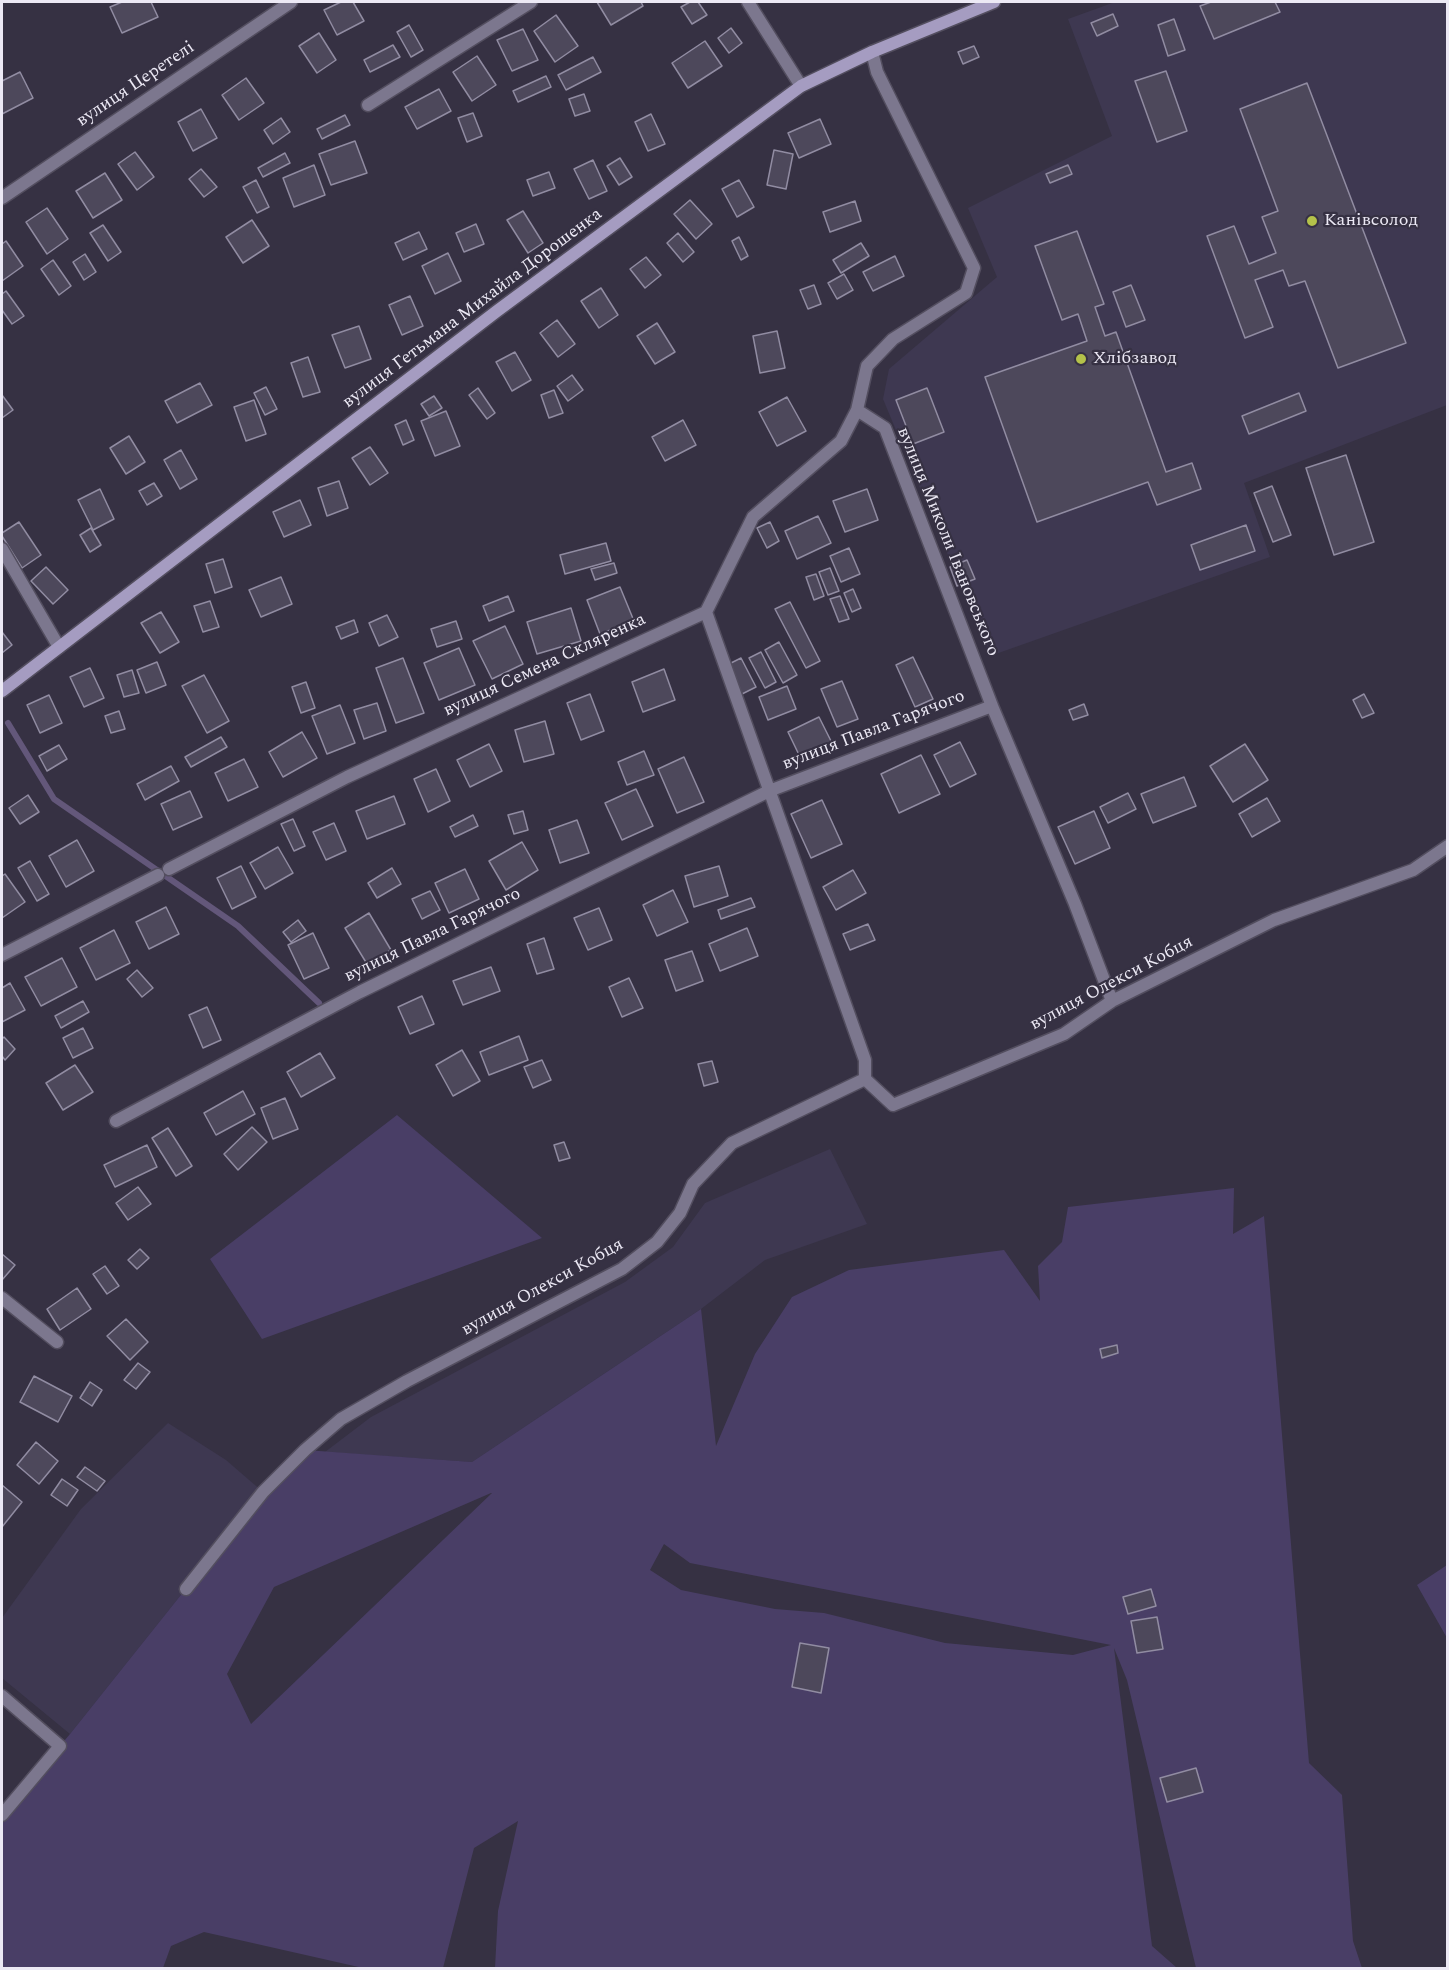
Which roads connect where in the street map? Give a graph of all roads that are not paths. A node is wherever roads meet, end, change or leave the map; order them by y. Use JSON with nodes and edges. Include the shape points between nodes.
{"nodes":[{"id":1,"x":291,"y":2,"type":"edge"},
{"id":2,"x":531,"y":2,"type":"edge"},
{"id":3,"x":748,"y":2,"type":"edge"},
{"id":4,"x":994,"y":2,"type":"edge"},
{"id":5,"x":872,"y":52,"type":"junction"},
{"id":6,"x":801,"y":86,"type":"junction"},
{"id":7,"x":368,"y":105,"type":"dead end"},
{"id":8,"x":2,"y":198,"type":"edge"},
{"id":9,"x":857,"y":410,"type":"junction"},
{"id":10,"x":2,"y":549,"type":"edge"},
{"id":11,"x":706,"y":612,"type":"junction"},
{"id":12,"x":59,"y":647,"type":"junction"},
{"id":13,"x":2,"y":691,"type":"edge"},
{"id":14,"x":993,"y":706,"type":"junction"},
{"id":15,"x":769,"y":791,"type":"junction"},
{"id":16,"x":1448,"y":846,"type":"edge"},
{"id":17,"x":2,"y":955,"type":"edge"},
{"id":18,"x":1112,"y":1001,"type":"junction"},
{"id":19,"x":865,"y":1079,"type":"junction"},
{"id":20,"x":116,"y":1121,"type":"dead end"},
{"id":21,"x":2,"y":1298,"type":"edge"},
{"id":22,"x":57,"y":1342,"type":"dead end"},
{"id":23,"x":186,"y":1589,"type":"dead end"},
{"id":24,"x":2,"y":1696,"type":"edge"},
{"id":25,"x":2,"y":1815,"type":"edge"}],
"edges":[{"from":1,"to":8,"type":"street","name":"вулиця Церетелі"},
{"from":2,"to":7,"type":"street"},
{"from":3,"to":6,"type":"street"},
{"from":4,"to":5,"type":"street","name":"вулиця Гетьмана Михайла Дорошенка"},
{"from":5,"to":6,"type":"street","name":"вулиця Гетьмана Михайла Дорошенка"},
{"from":5,"to":9,"type":"street","via":[[877,72],[974,268],[966,293],[893,339],[867,366]]},
{"from":6,"to":12,"type":"street","name":"вулиця Гетьмана Михайла Дорошенка","via":[[497,311]]},
{"from":9,"to":11,"type":"street","via":[[842,441],[753,517]]},
{"from":9,"to":14,"type":"street","name":"вулиця Миколи Івановського","via":[[885,428]]},
{"from":10,"to":12,"type":"street"},
{"from":11,"to":15,"type":"street","name":"вулиця Павла Гарячого"},
{"from":11,"to":17,"type":"street","name":"вулиця Семена Скляренка","via":[[347,777]]},
{"from":12,"to":13,"type":"street","name":"вулиця Гетьмана Михайла Дорошенка"},
{"from":14,"to":15,"type":"street","name":"вулиця Павла Гарячого"},
{"from":14,"to":18,"type":"street","name":"вулиця Миколи Івановського"},
{"from":15,"to":19,"type":"street","name":"вулиця Павла Гарячого","via":[[865,1060]]},
{"from":15,"to":20,"type":"street","name":"вулиця Павла Гарячого","via":[[360,992]]},
{"from":16,"to":18,"type":"street","name":"вулиця Олекси Кобця","via":[[1413,870],[1274,920]]},
{"from":18,"to":19,"type":"street","name":"вулиця Олекси Кобця","via":[[1064,1034],[893,1105]]},
{"from":19,"to":23,"type":"street","name":"вулиця Олекси Кобця","via":[[732,1143],[693,1184],[680,1213],[657,1242],[622,1269],[341,1419],[263,1492]]},
{"from":21,"to":22,"type":"street"},
{"from":24,"to":25,"type":"street","via":[[60,1746]]}]}
